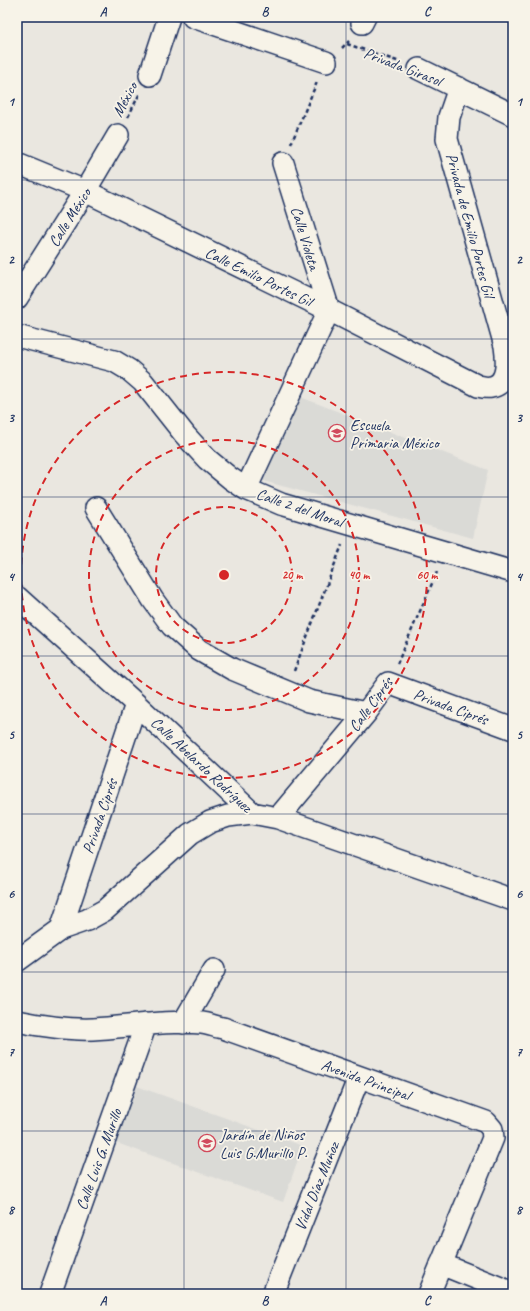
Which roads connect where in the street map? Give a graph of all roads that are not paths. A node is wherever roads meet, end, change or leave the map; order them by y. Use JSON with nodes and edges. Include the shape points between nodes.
{"nodes":[{"id":1,"x":169,"y":17,"type":"edge"},
{"id":2,"x":193,"y":17,"type":"edge"},
{"id":3,"x":326,"y":62,"type":"road end"},
{"id":4,"x":419,"y":69,"type":"road end"},
{"id":5,"x":150,"y":75,"type":"road end"},
{"id":6,"x":459,"y":88,"type":"junction"},
{"id":7,"x":513,"y":115,"type":"edge"},
{"id":8,"x":118,"y":135,"type":"road end"},
{"id":9,"x":17,"y":163,"type":"edge"},
{"id":10,"x":283,"y":163,"type":"road end"},
{"id":11,"x":86,"y":191,"type":"junction"},
{"id":12,"x":17,"y":298,"type":"edge"},
{"id":13,"x":329,"y":310,"type":"junction"},
{"id":14,"x":17,"y":336,"type":"edge"},
{"id":15,"x":499,"y":384,"type":"joint"},
{"id":16,"x":246,"y":489,"type":"junction"},
{"id":17,"x":96,"y":508,"type":"dead end"},
{"id":18,"x":513,"y":572,"type":"edge"},
{"id":19,"x":17,"y":597,"type":"edge"},
{"id":20,"x":388,"y":683,"type":"joint"},
{"id":21,"x":136,"y":704,"type":"junction"},
{"id":22,"x":366,"y":714,"type":"junction"},
{"id":23,"x":513,"y":729,"type":"edge"},
{"id":24,"x":252,"y":813,"type":"junction"},
{"id":25,"x":278,"y":818,"type":"junction"},
{"id":26,"x":513,"y":900,"type":"edge"},
{"id":27,"x":61,"y":929,"type":"junction"},
{"id":28,"x":17,"y":961,"type":"edge"},
{"id":29,"x":214,"y":970,"type":"dead end"},
{"id":30,"x":17,"y":1021,"type":"edge"},
{"id":31,"x":184,"y":1023,"type":"junction"},
{"id":32,"x":146,"y":1024,"type":"junction"},
{"id":33,"x":359,"y":1077,"type":"junction"},
{"id":34,"x":442,"y":1264,"type":"junction"},
{"id":35,"x":513,"y":1293,"type":"edge"},
{"id":36,"x":50,"y":1294,"type":"edge"},
{"id":37,"x":273,"y":1294,"type":"edge"},
{"id":38,"x":429,"y":1294,"type":"edge"}],
"edges":[{"from":1,"to":5,"type":"street"},
{"from":2,"to":3,"type":"street"},
{"from":4,"to":6,"type":"street","name":"Privada Girasol"},
{"from":6,"to":7,"type":"street","name":"Privada Girasol"},
{"from":6,"to":15,"type":"street","name":"Privada de Emilio Portes Gil","via":[[449,117],[447,139],[505,346],[507,361],[505,373]]},
{"from":8,"to":11,"type":"street","name":"Calle México"},
{"from":9,"to":11,"type":"street","name":"Calle Emilio Portes Gil"},
{"from":10,"to":13,"type":"street","name":"Calle Violeta"},
{"from":11,"to":12,"type":"street","name":"Calle México"},
{"from":11,"to":13,"type":"street","name":"Calle Emilio Portes Gil"},
{"from":13,"to":15,"type":"street","name":"Calle Emilio Portes Gil","via":[[478,386],[491,387]]},
{"from":13,"to":16,"type":"street"},
{"from":14,"to":16,"type":"street","name":"Calle 2 del Moral","via":[[114,361],[129,370],[144,382],[207,459]]},
{"from":16,"to":18,"type":"street","name":"Calle 2 del Moral","via":[[281,504]]},
{"from":17,"to":22,"type":"street","via":[[153,600],[172,626],[199,650],[232,669],[309,701]]},
{"from":19,"to":21,"type":"street","name":"Calle Abelardo Rodríguez"},
{"from":20,"to":22,"type":"street","name":"Calle Ciprés"},
{"from":20,"to":23,"type":"street","name":"Privada Ciprés"},
{"from":21,"to":24,"type":"street","name":"Calle Abelardo Rodríguez"},
{"from":21,"to":27,"type":"street","name":"Privada Ciprés"},
{"from":22,"to":25,"type":"street","name":"Calle Ciprés"},
{"from":24,"to":25,"type":"street","name":"Calle Abelardo Rodríguez"},
{"from":24,"to":27,"type":"street","via":[[228,816],[210,822],[190,834],[105,910],[87,920]]},
{"from":25,"to":26,"type":"street","name":"Calle Abelardo Rodríguez"},
{"from":27,"to":28,"type":"street"},
{"from":29,"to":31,"type":"street"},
{"from":30,"to":32,"type":"street","name":"Avenida Principal","via":[[62,1028],[91,1029]]},
{"from":31,"to":32,"type":"street","name":"Avenida Principal"},
{"from":31,"to":33,"type":"street","name":"Avenida Principal","via":[[203,1023],[223,1028]]},
{"from":32,"to":36,"type":"street","name":"Calle Luis G. Murillo"},
{"from":33,"to":34,"type":"street","name":"Avenida Principal","via":[[486,1122],[492,1128],[493,1138]]},
{"from":33,"to":37,"type":"street","name":"Vidal Díaz Muñoz"},
{"from":34,"to":35,"type":"street"},
{"from":34,"to":38,"type":"street","name":"Avenida Principal"}]}
